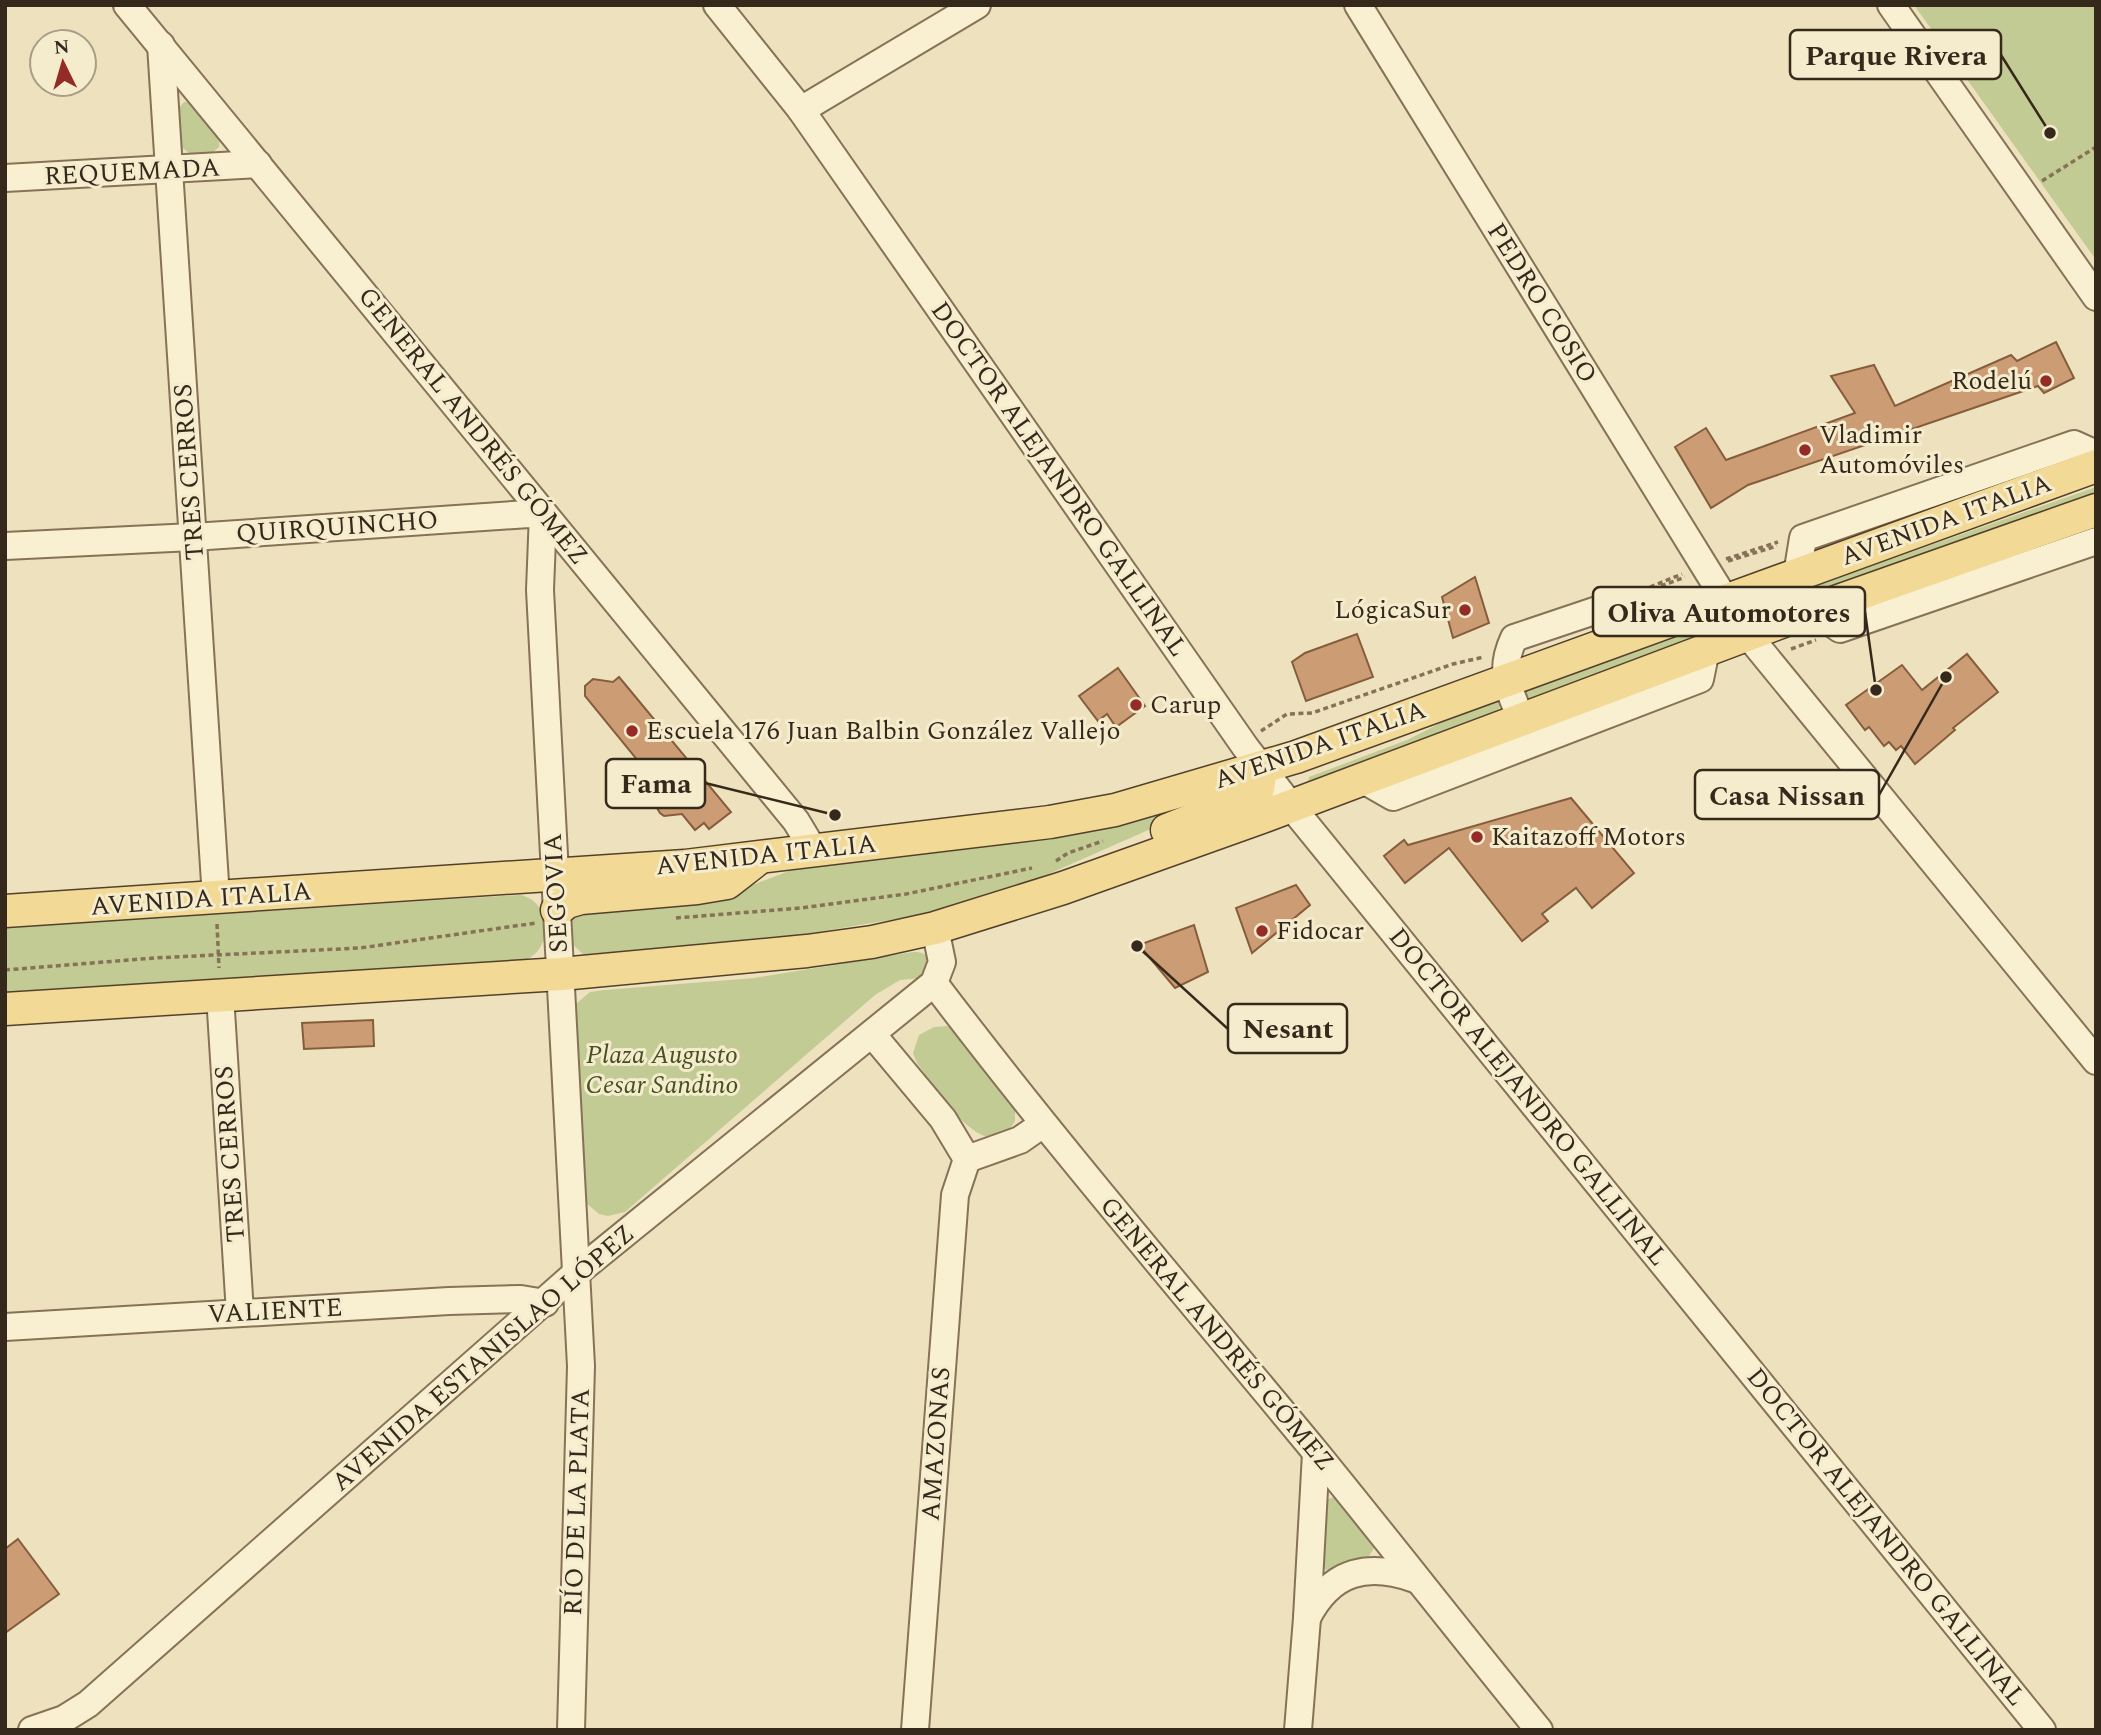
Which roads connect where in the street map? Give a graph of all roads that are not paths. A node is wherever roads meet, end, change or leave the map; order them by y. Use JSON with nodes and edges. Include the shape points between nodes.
{"nodes":[{"id":1,"x":128,"y":5,"type":"edge"},
{"id":2,"x":717,"y":5,"type":"edge"},
{"id":3,"x":977,"y":5,"type":"edge"},
{"id":4,"x":1358,"y":5,"type":"edge"},
{"id":5,"x":1891,"y":5,"type":"edge"},
{"id":6,"x":161,"y":45,"type":"junction"},
{"id":7,"x":801,"y":110,"type":"junction"},
{"id":8,"x":258,"y":164,"type":"junction"},
{"id":9,"x":169,"y":171,"type":"junction"},
{"id":10,"x":5,"y":178,"type":"edge"},
{"id":11,"x":2096,"y":297,"type":"edge"},
{"id":12,"x":2096,"y":454,"type":"edge"},
{"id":13,"x":2096,"y":466,"type":"edge"},
{"id":14,"x":2096,"y":510,"type":"edge"},
{"id":15,"x":543,"y":513,"type":"junction"},
{"id":16,"x":193,"y":537,"type":"junction"},
{"id":17,"x":2096,"y":541,"type":"edge"},
{"id":18,"x":5,"y":546,"type":"edge"},
{"id":19,"x":1797,"y":575,"type":"junction"},
{"id":20,"x":1726,"y":601,"type":"junction"},
{"id":21,"x":1813,"y":610,"type":"junction"},
{"id":22,"x":1664,"y":625,"type":"junction"},
{"id":23,"x":1747,"y":635,"type":"junction"},
{"id":24,"x":1706,"y":650,"type":"junction"},
{"id":25,"x":1505,"y":678,"type":"junction"},
{"id":26,"x":1457,"y":697,"type":"junction"},
{"id":27,"x":1521,"y":722,"type":"junction"},
{"id":28,"x":1261,"y":768,"type":"junction"},
{"id":29,"x":1360,"y":778,"type":"junction"},
{"id":30,"x":1291,"y":806,"type":"junction"},
{"id":31,"x":814,"y":851,"type":"junction"},
{"id":32,"x":761,"y":857,"type":"junction"},
{"id":33,"x":555,"y":875,"type":"junction"},
{"id":34,"x":1063,"y":888,"type":"junction"},
{"id":35,"x":216,"y":898,"type":"junction"},
{"id":36,"x":557,"y":910,"type":"junction"},
{"id":37,"x":5,"y":912,"type":"edge"},
{"id":38,"x":935,"y":928,"type":"junction"},
{"id":39,"x":561,"y":974,"type":"junction"},
{"id":40,"x":933,"y":983,"type":"junction"},
{"id":41,"x":220,"y":995,"type":"junction"},
{"id":42,"x":5,"y":1009,"type":"edge"},
{"id":43,"x":872,"y":1034,"type":"junction"},
{"id":44,"x":2096,"y":1061,"type":"edge"},
{"id":45,"x":1043,"y":1124,"type":"junction"},
{"id":46,"x":967,"y":1159,"type":"junction"},
{"id":47,"x":575,"y":1274,"type":"junction"},
{"id":48,"x":545,"y":1303,"type":"junction"},
{"id":49,"x":240,"y":1313,"type":"junction"},
{"id":50,"x":5,"y":1327,"type":"edge"},
{"id":51,"x":1316,"y":1453,"type":"junction"},
{"id":52,"x":1415,"y":1580,"type":"junction"},
{"id":53,"x":1307,"y":1618,"type":"junction"},
{"id":54,"x":68,"y":1724,"type":"edge"},
{"id":55,"x":32,"y":1730,"type":"edge"},
{"id":56,"x":571,"y":1730,"type":"edge"},
{"id":57,"x":915,"y":1730,"type":"edge"},
{"id":58,"x":1298,"y":1730,"type":"edge"},
{"id":59,"x":1539,"y":1730,"type":"edge"},
{"id":60,"x":2042,"y":1730,"type":"edge"}],
"edges":[{"from":1,"to":6,"type":"street","name":"GENERAL ANDRÉS GÓMEZ"},
{"from":2,"to":7,"type":"street","name":"DOCTOR ALEJANDRO GALLINAL"},
{"from":3,"to":7,"type":"street"},
{"from":4,"to":20,"type":"street","name":"PEDRO COSIO"},
{"from":5,"to":11,"type":"street"},
{"from":6,"to":8,"type":"street","name":"GENERAL ANDRÉS GÓMEZ"},
{"from":6,"to":9,"type":"street","name":"TRES CERROS"},
{"from":7,"to":28,"type":"street","name":"DOCTOR ALEJANDRO GALLINAL"},
{"from":8,"to":9,"type":"street","name":"REQUEMADA"},
{"from":8,"to":15,"type":"street","name":"GENERAL ANDRÉS GÓMEZ"},
{"from":9,"to":10,"type":"street","name":"REQUEMADA"},
{"from":9,"to":16,"type":"street","name":"TRES CERROS"},
{"from":12,"to":19,"type":"street","name":"AVENIDA ITALIA","via":[[2074,444],[1803,538]]},
{"from":13,"to":19,"type":"main road","name":"AVENIDA ITALIA"},
{"from":14,"to":21,"type":"main road","name":"AVENIDA ITALIA"},
{"from":15,"to":16,"type":"street","name":"QUIRQUINCHO"},
{"from":15,"to":31,"type":"street","name":"GENERAL ANDRÉS GÓMEZ","via":[[796,821]]},
{"from":15,"to":33,"type":"street","name":"SEGOVIA","via":[[540,590]]},
{"from":16,"to":18,"type":"street","name":"QUIRQUINCHO"},
{"from":16,"to":35,"type":"street","name":"TRES CERROS"},
{"from":17,"to":21,"type":"street","via":[[1840,629]]},
{"from":19,"to":20,"type":"main road","name":"AVENIDA ITALIA"},
{"from":20,"to":22,"type":"main road","name":"AVENIDA ITALIA"},
{"from":21,"to":23,"type":"main road","name":"AVENIDA ITALIA"},
{"from":22,"to":25,"type":"main road","name":"AVENIDA ITALIA"},
{"from":22,"to":25,"type":"street","via":[[1637,606],[1621,602],[1514,638],[1504,657]]},
{"from":23,"to":24,"type":"main road","name":"AVENIDA ITALIA"},
{"from":23,"to":44,"type":"street"},
{"from":24,"to":27,"type":"main road","name":"AVENIDA ITALIA"},
{"from":24,"to":29,"type":"street","name":"AVENIDA ITALIA","via":[[1700,679],[1393,797]]},
{"from":25,"to":26,"type":"main road","name":"AVENIDA ITALIA"},
{"from":25,"to":27,"type":"street"},
{"from":26,"to":28,"type":"main road","name":"AVENIDA ITALIA"},
{"from":26,"to":30,"type":"main road","via":[[1448,711],[1405,737],[1304,774],[1295,783]]},
{"from":27,"to":29,"type":"main road","name":"AVENIDA ITALIA"},
{"from":28,"to":30,"type":"street","name":"DOCTOR ALEJANDRO GALLINAL"},
{"from":28,"to":31,"type":"main road","name":"AVENIDA ITALIA","via":[[1170,796],[1050,822]]},
{"from":28,"to":34,"type":"main road","via":[[1258,789],[1247,797],[1111,855]]},
{"from":29,"to":30,"type":"main road","name":"AVENIDA ITALIA"},
{"from":30,"to":34,"type":"main road","name":"AVENIDA ITALIA"},
{"from":30,"to":60,"type":"street","name":"DOCTOR ALEJANDRO GALLINAL"},
{"from":31,"to":32,"type":"main road","name":"AVENIDA ITALIA"},
{"from":32,"to":33,"type":"main road","name":"AVENIDA ITALIA"},
{"from":32,"to":36,"type":"main road","via":[[727,883],[581,898]]},
{"from":33,"to":35,"type":"main road","name":"AVENIDA ITALIA"},
{"from":33,"to":36,"type":"street","name":"SEGOVIA"},
{"from":34,"to":38,"type":"main road","name":"AVENIDA ITALIA"},
{"from":35,"to":37,"type":"main road","name":"AVENIDA ITALIA"},
{"from":36,"to":39,"type":"street","name":"SEGOVIA"},
{"from":38,"to":39,"type":"main road","name":"AVENIDA ITALIA","via":[[807,951]]},
{"from":38,"to":40,"type":"street","via":[[942,962]]},
{"from":39,"to":41,"type":"main road","name":"AVENIDA ITALIA"},
{"from":39,"to":47,"type":"street","name":"SEGOVIA"},
{"from":40,"to":43,"type":"street","name":"AVENIDA ESTANISLAO LÓPEZ"},
{"from":40,"to":45,"type":"street","name":"GENERAL ANDRÉS GÓMEZ"},
{"from":41,"to":42,"type":"main road","name":"AVENIDA ITALIA"},
{"from":41,"to":49,"type":"street","name":"TRES CERROS"},
{"from":43,"to":46,"type":"street","via":[[943,1119]]},
{"from":43,"to":47,"type":"street","name":"AVENIDA ESTANISLAO LÓPEZ"},
{"from":45,"to":46,"type":"street","via":[[1020,1140]]},
{"from":45,"to":51,"type":"street","name":"GENERAL ANDRÉS GÓMEZ"},
{"from":46,"to":57,"type":"street","name":"AMAZONAS","via":[[955,1195]]},
{"from":47,"to":48,"type":"street","name":"AVENIDA ESTANISLAO LÓPEZ"},
{"from":47,"to":56,"type":"street","name":"RÍO DE LA PLATA","via":[[581,1366]]},
{"from":48,"to":49,"type":"street","name":"VALIENTE","via":[[501,1299]]},
{"from":48,"to":54,"type":"street","name":"AVENIDA ESTANISLAO LÓPEZ"},
{"from":49,"to":50,"type":"street","name":"VALIENTE"},
{"from":51,"to":52,"type":"street","name":"GENERAL ANDRÉS GÓMEZ"},
{"from":51,"to":53,"type":"street"},
{"from":52,"to":53,"type":"street","via":[[1378,1571],[1353,1574],[1325,1590]]},
{"from":52,"to":59,"type":"street","name":"GENERAL ANDRÉS GÓMEZ"},
{"from":53,"to":58,"type":"street"},
{"from":54,"to":55,"type":"street","name":"AVENIDA ESTANISLAO LÓPEZ"}]}
